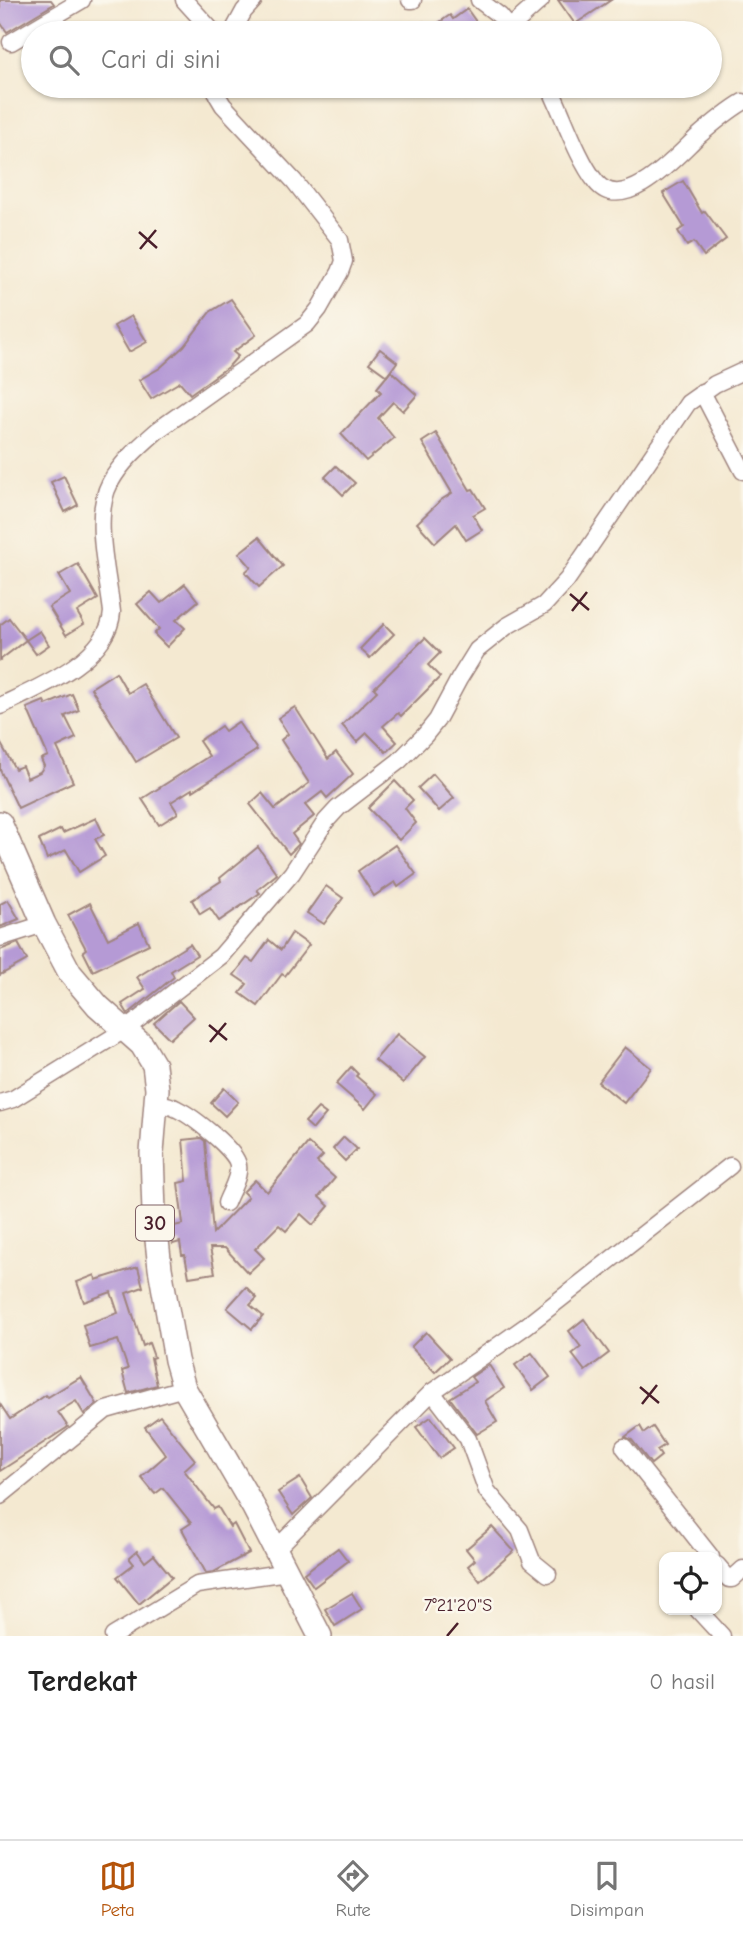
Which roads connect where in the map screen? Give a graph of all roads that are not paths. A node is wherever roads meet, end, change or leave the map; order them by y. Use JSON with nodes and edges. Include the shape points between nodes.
{"nodes":[{"id":1,"x":82,"y":0,"type":"edge"},
{"id":2,"x":184,"y":0,"type":"edge"},
{"id":3,"x":254,"y":0,"type":"edge"},
{"id":4,"x":479,"y":0,"type":"edge"},
{"id":5,"x":541,"y":0,"type":"edge"},
{"id":6,"x":46,"y":21,"type":"edge"},
{"id":7,"x":203,"y":21,"type":"edge"},
{"id":8,"x":239,"y":21,"type":"edge"},
{"id":9,"x":501,"y":21,"type":"edge"},
{"id":10,"x":521,"y":21,"type":"edge"},
{"id":11,"x":21,"y":36,"type":"edge"},
{"id":12,"x":11,"y":42,"type":"dead end"},
{"id":13,"x":219,"y":98,"type":"edge"},
{"id":14,"x":555,"y":98,"type":"edge"},
{"id":15,"x":743,"y":102,"type":"edge"},
{"id":16,"x":743,"y":371,"type":"edge"},
{"id":17,"x":702,"y":392,"type":"junction"},
{"id":18,"x":743,"y":471,"type":"edge"},
{"id":19,"x":0,"y":706,"type":"edge"},
{"id":20,"x":0,"y":823,"type":"edge"},
{"id":21,"x":44,"y":923,"type":"junction"},
{"id":22,"x":0,"y":938,"type":"edge"},
{"id":23,"x":126,"y":1030,"type":"junction"},
{"id":24,"x":0,"y":1103,"type":"edge"},
{"id":25,"x":156,"y":1103,"type":"junction"},
{"id":26,"x":730,"y":1167,"type":"dead end"},
{"id":27,"x":226,"y":1203,"type":"dead end"},
{"id":28,"x":184,"y":1388,"type":"junction"},
{"id":29,"x":432,"y":1392,"type":"junction"},
{"id":30,"x":624,"y":1447,"type":"dead end"},
{"id":31,"x":0,"y":1496,"type":"edge"},
{"id":32,"x":276,"y":1549,"type":"junction"},
{"id":33,"x":707,"y":1552,"type":"edge"},
{"id":34,"x":743,"y":1569,"type":"edge"},
{"id":35,"x":722,"y":1571,"type":"edge"},
{"id":36,"x":288,"y":1572,"type":"junction"},
{"id":37,"x":548,"y":1574,"type":"dead end"},
{"id":38,"x":703,"y":1615,"type":"edge"},
{"id":39,"x":113,"y":1636,"type":"edge"},
{"id":40,"x":320,"y":1636,"type":"edge"},
{"id":41,"x":722,"y":1636,"type":"edge"}],
"edges":[{"from":1,"to":6,"type":"street"},
{"from":2,"to":7,"type":"street"},
{"from":3,"to":8,"type":"street"},
{"from":4,"to":9,"type":"street"},
{"from":5,"to":10,"type":"street"},
{"from":11,"to":12,"type":"street"},
{"from":13,"to":19,"type":"street","via":[[340,240],[344,261],[307,324],[158,430],[120,469],[110,483],[102,516],[111,624],[94,650],[77,663]]},
{"from":14,"to":15,"type":"street","via":[[589,173],[606,191],[615,193],[658,174]]},
{"from":16,"to":17,"type":"street"},
{"from":17,"to":18,"type":"street"},
{"from":17,"to":23,"type":"street","via":[[677,417],[556,593],[477,650],[425,735],[326,821],[292,873],[229,948]]},
{"from":20,"to":21,"type":"highway","number":"30"},
{"from":21,"to":22,"type":"street"},
{"from":21,"to":23,"type":"highway","number":"30","via":[[83,990]]},
{"from":23,"to":24,"type":"street"},
{"from":23,"to":25,"type":"highway","number":"30","via":[[154,1065]]},
{"from":25,"to":27,"type":"street","via":[[190,1117],[233,1155],[237,1176]]},
{"from":25,"to":28,"type":"highway","number":"30","via":[[153,1212]]},
{"from":26,"to":29,"type":"street","via":[[526,1326]]},
{"from":28,"to":31,"type":"street","via":[[106,1410]]},
{"from":28,"to":32,"type":"highway","number":"30"},
{"from":29,"to":32,"type":"street"},
{"from":29,"to":37,"type":"street","via":[[468,1439],[487,1491],[520,1530],[532,1561]]},
{"from":30,"to":33,"type":"street"},
{"from":32,"to":36,"type":"highway","number":"30"},
{"from":34,"to":35,"type":"street","via":[[732,1579]]},
{"from":36,"to":39,"type":"street","via":[[197,1585]]},
{"from":36,"to":40,"type":"highway","number":"30"},
{"from":38,"to":41,"type":"street"}]}
